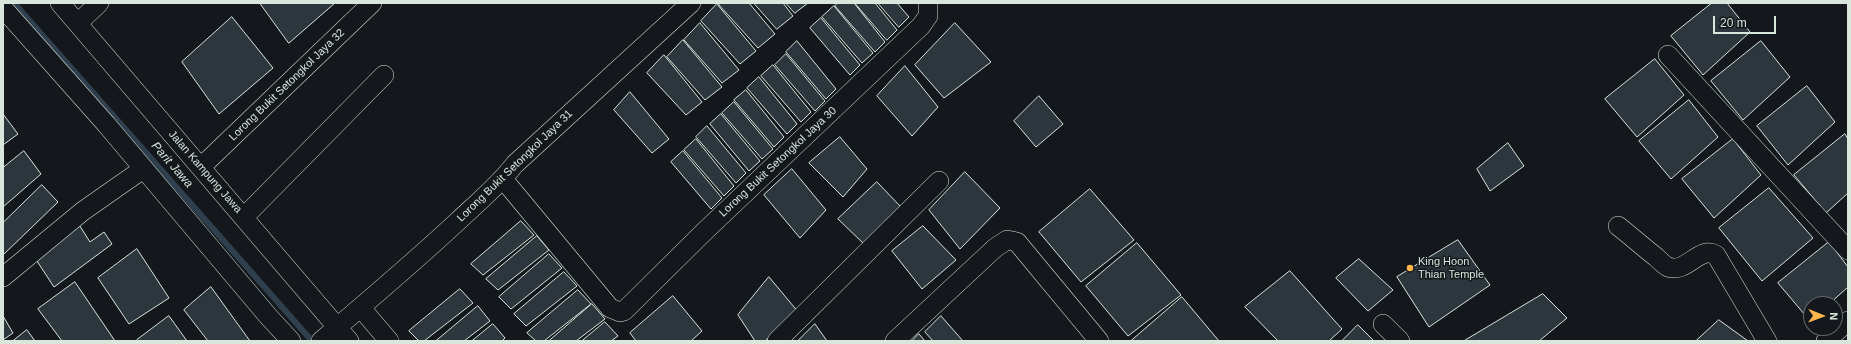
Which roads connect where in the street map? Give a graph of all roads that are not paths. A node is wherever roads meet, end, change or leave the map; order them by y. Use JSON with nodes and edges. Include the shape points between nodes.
{"nodes":[{"id":1,"x":60,"y":3,"type":"edge"},
{"id":2,"x":99,"y":3,"type":"edge"},
{"id":3,"x":372,"y":3,"type":"edge"},
{"id":4,"x":691,"y":3,"type":"edge"},
{"id":5,"x":928,"y":3,"type":"edge"},
{"id":6,"x":3,"y":8,"type":"edge"},
{"id":7,"x":78,"y":23,"type":"junction"},
{"id":8,"x":1668,"y":55,"type":"dead end"},
{"id":9,"x":384,"y":75,"type":"dead end"},
{"id":10,"x":201,"y":168,"type":"junction"},
{"id":11,"x":143,"y":169,"type":"junction"},
{"id":12,"x":503,"y":179,"type":"junction"},
{"id":13,"x":939,"y":181,"type":"dead end"},
{"id":14,"x":244,"y":217,"type":"junction"},
{"id":15,"x":1618,"y":226,"type":"dead end"},
{"id":16,"x":1848,"y":250,"type":"edge"},
{"id":17,"x":3,"y":277,"type":"edge"},
{"id":18,"x":361,"y":308,"type":"junction"},
{"id":19,"x":1848,"y":321,"type":"edge"},
{"id":20,"x":1383,"y":324,"type":"dead end"},
{"id":21,"x":334,"y":336,"type":"edge"},
{"id":22,"x":291,"y":341,"type":"edge"},
{"id":23,"x":389,"y":341,"type":"edge"},
{"id":24,"x":778,"y":341,"type":"edge"},
{"id":25,"x":895,"y":341,"type":"edge"},
{"id":26,"x":1099,"y":341,"type":"edge"},
{"id":27,"x":1400,"y":341,"type":"edge"},
{"id":28,"x":1767,"y":341,"type":"edge"},
{"id":29,"x":1826,"y":341,"type":"edge"}],
"edges":[{"from":1,"to":7,"type":"street","name":"Jalan Kampung Jawa"},
{"from":2,"to":7,"type":"street"},
{"from":3,"to":10,"type":"street","name":"Lorong Bukit Setongkol Jaya 32"},
{"from":4,"to":12,"type":"street","name":"Lorong Bukit Setongkol Jaya 31","via":[[515,164]]},
{"from":5,"to":12,"type":"street","name":"Lorong Bukit Setongkol Jaya 30","via":[[928,16],[921,26],[624,311],[610,308]]},
{"from":6,"to":11,"type":"street"},
{"from":7,"to":10,"type":"street","name":"Jalan Kampung Jawa"},
{"from":8,"to":16,"type":"street"},
{"from":9,"to":14,"type":"street"},
{"from":10,"to":14,"type":"street","name":"Jalan Kampung Jawa"},
{"from":11,"to":17,"type":"street","via":[[83,211]]},
{"from":11,"to":22,"type":"street"},
{"from":12,"to":18,"type":"street","name":"Lorong Bukit Setongkol Jaya 31"},
{"from":13,"to":24,"type":"street"},
{"from":14,"to":21,"type":"street","name":"Jalan Kampung Jawa"},
{"from":15,"to":28,"type":"street","via":[[1668,267],[1680,267],[1702,254],[1716,255]]},
{"from":18,"to":21,"type":"street","name":"Lorong Bukit Setongkol Jaya 31"},
{"from":18,"to":23,"type":"street"},
{"from":19,"to":29,"type":"street"},
{"from":20,"to":27,"type":"street"},
{"from":25,"to":26,"type":"street","via":[[1007,240],[1017,242]]}]}
